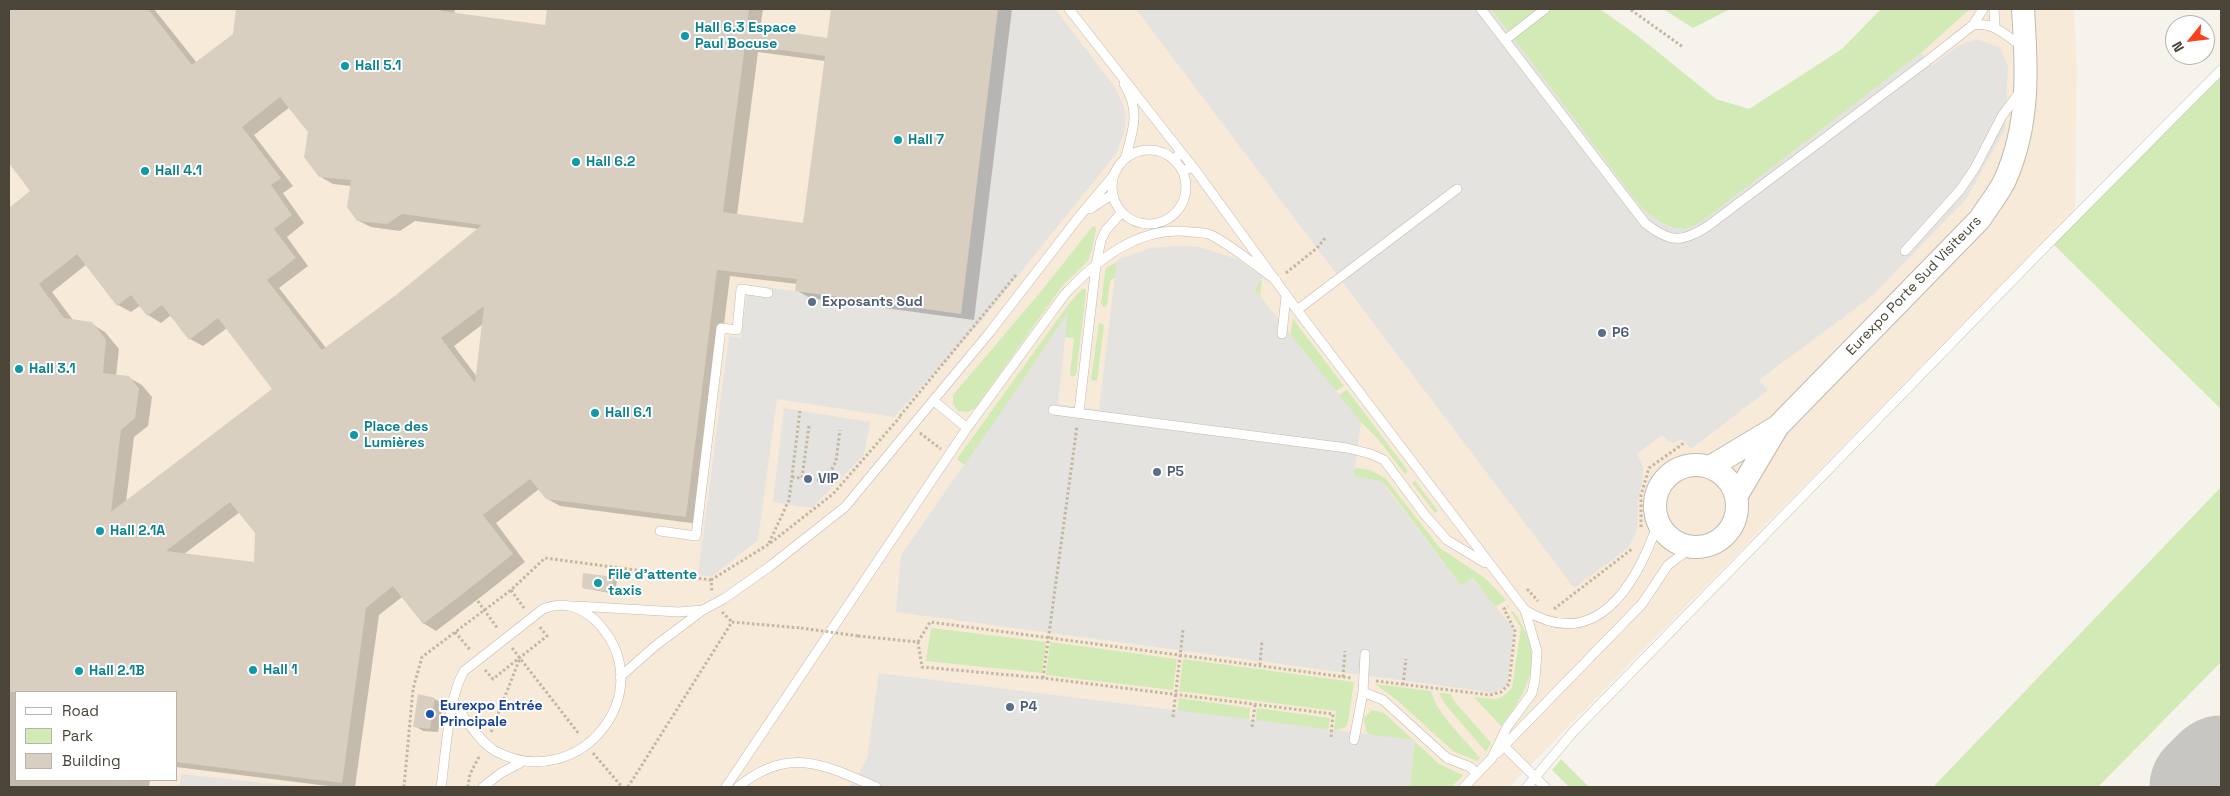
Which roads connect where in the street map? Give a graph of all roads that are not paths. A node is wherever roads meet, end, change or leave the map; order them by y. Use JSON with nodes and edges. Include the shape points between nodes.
{"nodes":[{"id":1,"x":1069,"y":9,"type":"edge"},
{"id":2,"x":1481,"y":9,"type":"edge"},
{"id":3,"x":1545,"y":9,"type":"edge"},
{"id":4,"x":1983,"y":9,"type":"edge"},
{"id":5,"x":1994,"y":9,"type":"edge"},
{"id":6,"x":2023,"y":9,"type":"edge"},
{"id":7,"x":1972,"y":25,"type":"junction"},
{"id":8,"x":1995,"y":27,"type":"junction"},
{"id":9,"x":1504,"y":40,"type":"junction"},
{"id":10,"x":1100,"y":48,"type":"junction"},
{"id":11,"x":2026,"y":50,"type":"junction"},
{"id":12,"x":2221,"y":70,"type":"edge"},
{"id":13,"x":2027,"y":83,"type":"junction"},
{"id":14,"x":1181,"y":152,"type":"junction"},
{"id":15,"x":1125,"y":159,"type":"junction"},
{"id":16,"x":1174,"y":160,"type":"junction"},
{"id":17,"x":1193,"y":167,"type":"junction"},
{"id":18,"x":1182,"y":171,"type":"junction"},
{"id":19,"x":1114,"y":175,"type":"junction"},
{"id":20,"x":1457,"y":189,"type":"dead end"},
{"id":21,"x":1113,"y":194,"type":"junction"},
{"id":22,"x":1122,"y":212,"type":"junction"},
{"id":23,"x":1078,"y":218,"type":"junction"},
{"id":24,"x":1905,"y":251,"type":"dead end"},
{"id":25,"x":1096,"y":265,"type":"junction"},
{"id":26,"x":1276,"y":280,"type":"junction"},
{"id":27,"x":768,"y":293,"type":"dead end"},
{"id":28,"x":1286,"y":296,"type":"junction"},
{"id":29,"x":1297,"y":310,"type":"junction"},
{"id":30,"x":1282,"y":334,"type":"dead end"},
{"id":31,"x":934,"y":401,"type":"junction"},
{"id":32,"x":1053,"y":410,"type":"dead end"},
{"id":33,"x":1078,"y":412,"type":"junction"},
{"id":34,"x":1778,"y":426,"type":"junction"},
{"id":35,"x":967,"y":428,"type":"junction"},
{"id":36,"x":1710,"y":467,"type":"junction"},
{"id":37,"x":1736,"y":495,"type":"junction"},
{"id":38,"x":1658,"y":523,"type":"junction"},
{"id":39,"x":660,"y":531,"type":"dead end"},
{"id":40,"x":1692,"y":547,"type":"junction"},
{"id":41,"x":1491,"y":567,"type":"junction"},
{"id":42,"x":574,"y":606,"type":"junction"},
{"id":43,"x":703,"y":610,"type":"junction"},
{"id":44,"x":1525,"y":610,"type":"junction"},
{"id":45,"x":1365,"y":654,"type":"dead end"},
{"id":46,"x":620,"y":677,"type":"junction"},
{"id":47,"x":1363,"y":692,"type":"junction"},
{"id":48,"x":453,"y":702,"type":"junction"},
{"id":49,"x":1354,"y":740,"type":"dead end"},
{"id":50,"x":1504,"y":746,"type":"junction"},
{"id":51,"x":1492,"y":758,"type":"junction"},
{"id":52,"x":520,"y":763,"type":"junction"},
{"id":53,"x":1477,"y":774,"type":"junction"},
{"id":54,"x":1536,"y":778,"type":"junction"},
{"id":55,"x":441,"y":787,"type":"edge"},
{"id":56,"x":483,"y":787,"type":"edge"},
{"id":57,"x":726,"y":787,"type":"edge"},
{"id":58,"x":738,"y":787,"type":"edge"},
{"id":59,"x":876,"y":787,"type":"edge"},
{"id":60,"x":1464,"y":787,"type":"edge"},
{"id":61,"x":1527,"y":787,"type":"edge"},
{"id":62,"x":1545,"y":787,"type":"edge"}],
"edges":[{"from":1,"to":10,"type":"lane"},
{"from":2,"to":9,"type":"lane"},
{"from":3,"to":9,"type":"lane"},
{"from":4,"to":7,"type":"lane"},
{"from":5,"to":8,"type":"lane"},
{"from":6,"to":11,"type":"street","name":"Eurexpo Porte Sud Visiteurs"},
{"from":7,"to":8,"type":"lane"},
{"from":7,"to":9,"type":"lane","via":[[1708,226],[1681,239],[1656,232],[1645,223]]},
{"from":8,"to":11,"type":"lane"},
{"from":10,"to":14,"type":"lane"},
{"from":10,"to":15,"type":"lane","via":[[1133,103],[1135,126]]},
{"from":11,"to":13,"type":"street","name":"Eurexpo Porte Sud Visiteurs"},
{"from":12,"to":54,"type":"lane","via":[[1586,718]]},
{"from":13,"to":24,"type":"lane","via":[[2002,116],[1960,190]]},
{"from":13,"to":34,"type":"street","name":"Eurexpo Porte Sud Visiteurs","via":[[2017,148],[2005,181],[1980,218]]},
{"from":14,"to":16,"type":"lane"},
{"from":14,"to":17,"type":"lane"},
{"from":15,"to":16,"type":"lane","via":[[1149,150]]},
{"from":15,"to":19,"type":"lane"},
{"from":16,"to":18,"type":"lane"},
{"from":17,"to":18,"type":"lane"},
{"from":17,"to":26,"type":"lane"},
{"from":18,"to":22,"type":"lane","via":[[1185,194],[1170,217],[1154,223],[1142,223]]},
{"from":19,"to":21,"type":"lane"},
{"from":19,"to":23,"type":"lane"},
{"from":20,"to":29,"type":"lane"},
{"from":21,"to":22,"type":"lane"},
{"from":21,"to":23,"type":"lane"},
{"from":22,"to":25,"type":"lane","via":[[1101,240]]},
{"from":23,"to":31,"type":"lane"},
{"from":25,"to":26,"type":"lane","via":[[1121,246],[1137,239],[1181,231],[1212,234]]},
{"from":25,"to":33,"type":"lane"},
{"from":25,"to":35,"type":"lane","via":[[1065,294]]},
{"from":26,"to":28,"type":"lane"},
{"from":27,"to":39,"type":"lane","via":[[741,289],[737,330],[722,328],[696,536]]},
{"from":28,"to":29,"type":"lane"},
{"from":28,"to":30,"type":"lane"},
{"from":29,"to":41,"type":"lane"},
{"from":31,"to":35,"type":"lane"},
{"from":31,"to":43,"type":"lane","via":[[845,507],[725,598]]},
{"from":32,"to":33,"type":"lane"},
{"from":33,"to":41,"type":"lane","via":[[1347,448],[1371,454],[1384,460],[1446,540]]},
{"from":34,"to":36,"type":"street","name":"Eurexpo Porte Sud Visiteurs"},
{"from":34,"to":37,"type":"street","name":"Eurexpo Porte Sud Visiteurs"},
{"from":35,"to":57,"type":"lane"},
{"from":36,"to":37,"type":"street","via":[[1722,473]]},
{"from":36,"to":38,"type":"street","via":[[1684,466],[1662,482],[1656,495]]},
{"from":37,"to":40,"type":"street","name":"Eurexpo Porte Sud Visiteurs","via":[[1738,508],[1728,533],[1706,547]]},
{"from":38,"to":40,"type":"street","via":[[1666,535]]},
{"from":38,"to":44,"type":"lane","via":[[1639,568],[1625,589],[1594,618],[1574,625],[1561,624],[1542,620]]},
{"from":40,"to":50,"type":"lane","via":[[1668,565],[1642,604]]},
{"from":41,"to":44,"type":"lane"},
{"from":42,"to":43,"type":"lane","via":[[678,612]]},
{"from":42,"to":46,"type":"lane","via":[[589,615],[608,638]]},
{"from":42,"to":48,"type":"lane","via":[[553,605],[543,609],[505,638],[464,671]]},
{"from":43,"to":46,"type":"lane"},
{"from":44,"to":51,"type":"lane","via":[[1537,651],[1532,693],[1507,727]]},
{"from":45,"to":47,"type":"lane"},
{"from":46,"to":52,"type":"lane","via":[[618,703],[607,728],[589,747],[550,764]]},
{"from":47,"to":49,"type":"lane"},
{"from":47,"to":53,"type":"lane","via":[[1383,700],[1447,758],[1470,767]]},
{"from":48,"to":52,"type":"lane","via":[[494,751]]},
{"from":48,"to":55,"type":"lane"},
{"from":50,"to":51,"type":"lane"},
{"from":50,"to":54,"type":"lane"},
{"from":51,"to":53,"type":"lane"},
{"from":52,"to":56,"type":"lane"},
{"from":53,"to":60,"type":"lane"},
{"from":54,"to":61,"type":"lane"},
{"from":54,"to":62,"type":"lane"},
{"from":58,"to":59,"type":"lane","via":[[763,770],[791,762],[818,765]]}]}
